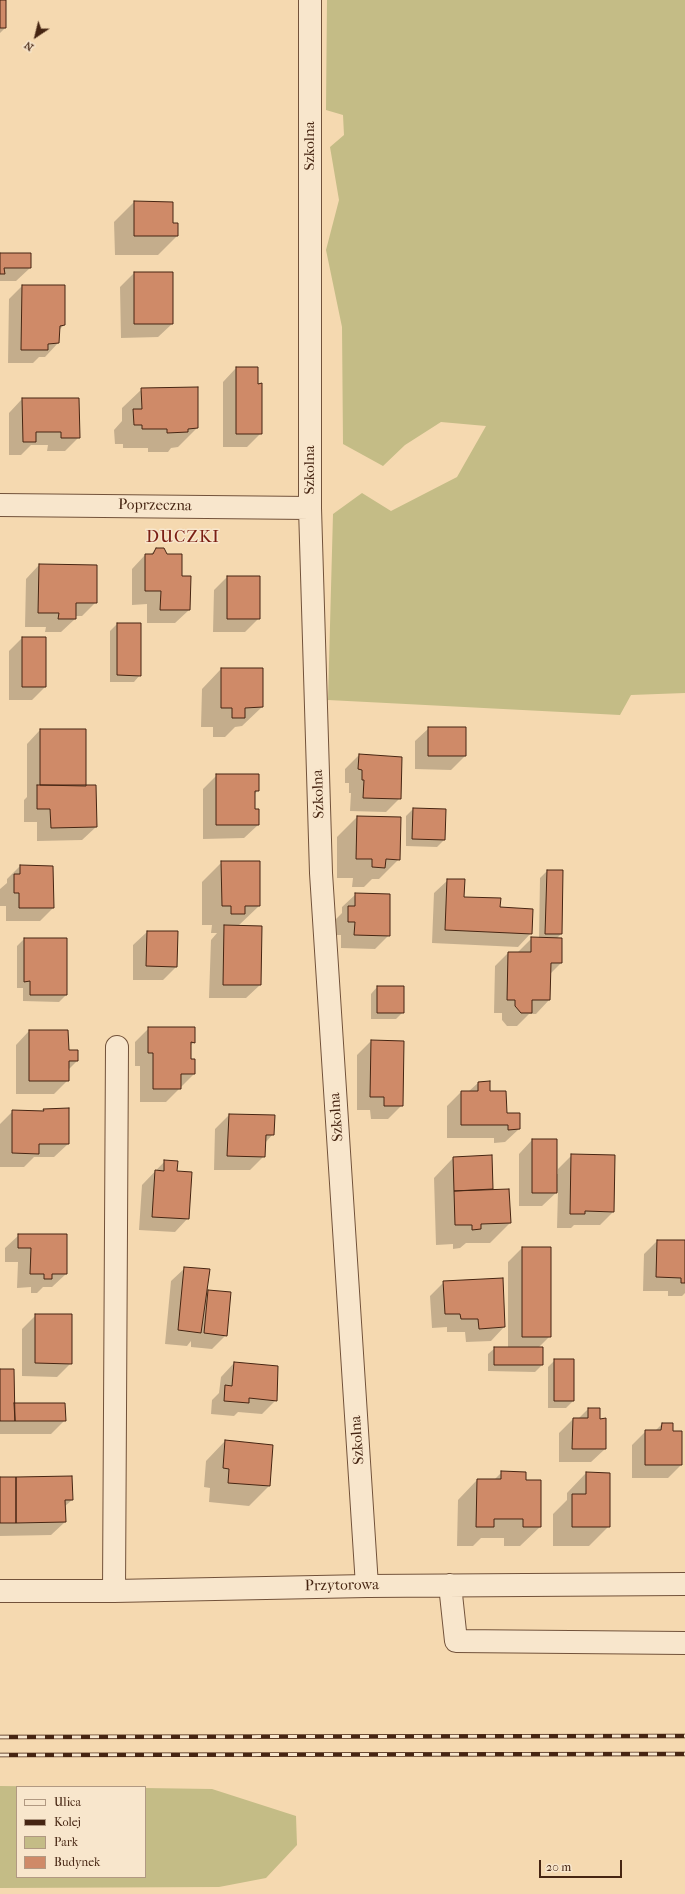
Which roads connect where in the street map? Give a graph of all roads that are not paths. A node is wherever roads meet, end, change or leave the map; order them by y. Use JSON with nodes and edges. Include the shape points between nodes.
{"nodes":[{"id":1,"x":310,"y":0,"type":"edge"},
{"id":2,"x":0,"y":504,"type":"edge"},
{"id":3,"x":310,"y":508,"type":"junction"},
{"id":4,"x":117,"y":1047,"type":"dead end"},
{"id":5,"x":685,"y":1584,"type":"edge"},
{"id":6,"x":450,"y":1585,"type":"junction"},
{"id":7,"x":367,"y":1586,"type":"junction"},
{"id":8,"x":0,"y":1591,"type":"edge"},
{"id":9,"x":114,"y":1591,"type":"junction"},
{"id":10,"x":685,"y":1643,"type":"edge"}],
"edges":[{"from":1,"to":3,"type":"street","name":"Szkolna"},
{"from":2,"to":3,"type":"street","name":"Poprzeczna"},
{"from":3,"to":7,"type":"street","name":"Szkolna","via":[[321,873]]},
{"from":4,"to":9,"type":"street"},
{"from":5,"to":6,"type":"street","name":"Przytorowa"},
{"from":6,"to":7,"type":"street","name":"Przytorowa"},
{"from":6,"to":10,"type":"street","via":[[456,1642]]},
{"from":7,"to":9,"type":"street","name":"Przytorowa"},
{"from":8,"to":9,"type":"street","name":"Przytorowa"}]}
